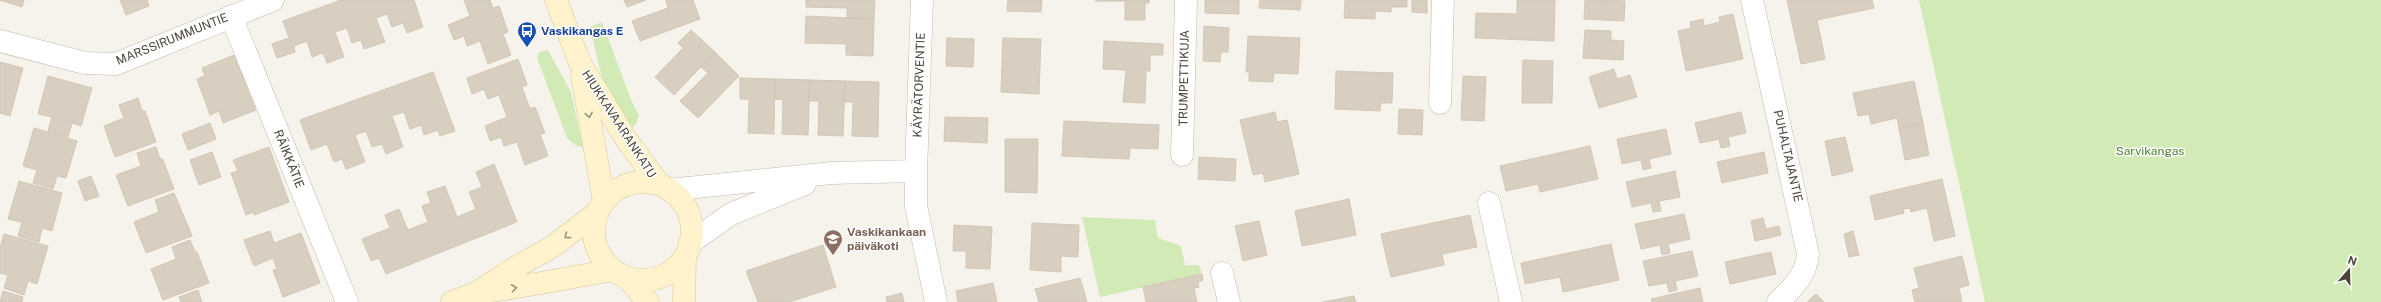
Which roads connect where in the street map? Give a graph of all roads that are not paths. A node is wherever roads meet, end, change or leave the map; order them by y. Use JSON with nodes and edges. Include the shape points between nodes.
{"nodes":[{"id":1,"x":273,"y":0,"type":"edge"},
{"id":2,"x":556,"y":0,"type":"edge"},
{"id":3,"x":922,"y":0,"type":"edge"},
{"id":4,"x":1186,"y":0,"type":"edge"},
{"id":5,"x":1443,"y":0,"type":"edge"},
{"id":6,"x":1752,"y":0,"type":"edge"},
{"id":7,"x":231,"y":16,"type":"junction"},
{"id":8,"x":0,"y":41,"type":"edge"},
{"id":9,"x":580,"y":63,"type":"junction"},
{"id":10,"x":1440,"y":103,"type":"dead end"},
{"id":11,"x":1182,"y":155,"type":"dead end"},
{"id":12,"x":916,"y":171,"type":"junction"},
{"id":13,"x":831,"y":173,"type":"junction"},
{"id":14,"x":664,"y":187,"type":"junction"},
{"id":15,"x":1489,"y":203,"type":"dead end"},
{"id":16,"x":601,"y":206,"type":"junction"},
{"id":17,"x":688,"y":250,"type":"junction"},
{"id":18,"x":620,"y":273,"type":"junction"},
{"id":19,"x":1222,"y":273,"type":"dead end"},
{"id":20,"x":476,"y":293,"type":"junction"},
{"id":21,"x":347,"y":302,"type":"edge"},
{"id":22,"x":452,"y":302,"type":"edge"},
{"id":23,"x":648,"y":302,"type":"edge"},
{"id":24,"x":684,"y":302,"type":"edge"},
{"id":25,"x":936,"y":302,"type":"edge"},
{"id":26,"x":1229,"y":302,"type":"edge"},
{"id":27,"x":1511,"y":302,"type":"edge"},
{"id":28,"x":1778,"y":302,"type":"edge"}],
"edges":[{"from":1,"to":7,"type":"street","name":"MARSSIRUMMUNTIE"},
{"from":2,"to":9,"type":"street","name":"HIUKKAVAARANKATU"},
{"from":3,"to":12,"type":"street","name":"KÄYRÄTORVENTIE"},
{"from":4,"to":11,"type":"street","name":"TRUMPETTIKUJA"},
{"from":5,"to":10,"type":"street"},
{"from":6,"to":28,"type":"street","name":"PUHALTAJANTIE","via":[[1798,198],[1808,254],[1807,265],[1799,282]]},
{"from":7,"to":8,"type":"street","name":"MARSSIRUMMUNTIE","via":[[116,64],[85,64]]},
{"from":7,"to":21,"type":"street","name":"RÄIKKÄTIE"},
{"from":9,"to":14,"type":"street","name":"HIUKKAVAARANKATU","via":[[626,139]]},
{"from":9,"to":16,"type":"street","name":"HIUKKAVAARANKATU","one_way":true},
{"from":12,"to":13,"type":"street"},
{"from":12,"to":25,"type":"street","via":[[916,206]]},
{"from":13,"to":14,"type":"street"},
{"from":13,"to":17,"type":"street","via":[[731,214]]},
{"from":14,"to":16,"type":"street","via":[[647,182],[624,186]]},
{"from":14,"to":17,"type":"street","via":[[678,197],[690,217],[692,230]]},
{"from":15,"to":27,"type":"street"},
{"from":16,"to":18,"type":"street","via":[[595,224],[598,249],[605,261]]},
{"from":16,"to":20,"type":"street","one_way":true,"via":[[552,247]]},
{"from":17,"to":18,"type":"street","via":[[666,274],[653,279],[640,280]]},
{"from":17,"to":24,"type":"street"},
{"from":20,"to":18,"type":"street","one_way":true,"via":[[525,287],[564,277]]},
{"from":18,"to":23,"type":"street"},
{"from":19,"to":26,"type":"street"},
{"from":20,"to":22,"type":"street"}]}
